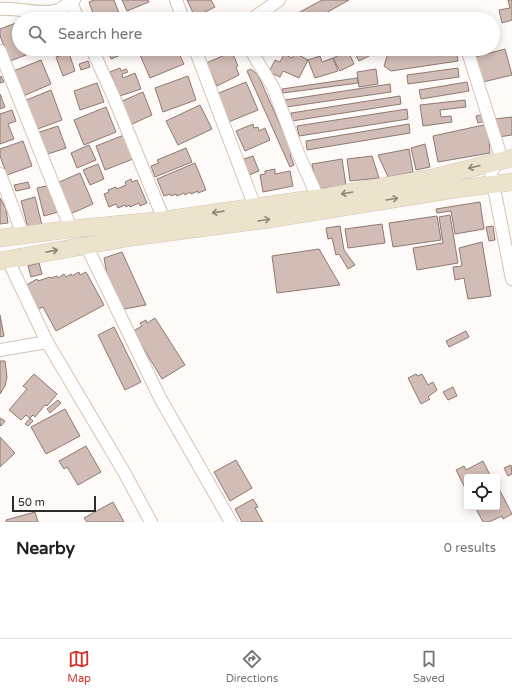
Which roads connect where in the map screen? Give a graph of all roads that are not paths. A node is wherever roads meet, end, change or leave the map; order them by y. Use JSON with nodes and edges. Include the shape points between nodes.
{"nodes":[{"id":1,"x":176,"y":0,"type":"edge"},
{"id":2,"x":279,"y":0,"type":"edge"},
{"id":3,"x":72,"y":1,"type":"edge"},
{"id":4,"x":17,"y":4,"type":"edge"},
{"id":5,"x":0,"y":9,"type":"edge"},
{"id":6,"x":76,"y":12,"type":"edge"},
{"id":7,"x":180,"y":12,"type":"edge"},
{"id":8,"x":262,"y":12,"type":"edge"},
{"id":9,"x":0,"y":51,"type":"edge"},
{"id":10,"x":95,"y":56,"type":"edge"},
{"id":11,"x":198,"y":56,"type":"edge"},
{"id":12,"x":254,"y":56,"type":"edge"},
{"id":13,"x":468,"y":56,"type":"edge"},
{"id":14,"x":504,"y":160,"type":"edge"},
{"id":15,"x":0,"y":174,"type":"edge"},
{"id":16,"x":512,"y":182,"type":"edge"},
{"id":17,"x":493,"y":185,"type":"junction"},
{"id":18,"x":318,"y":198,"type":"junction"},
{"id":19,"x":255,"y":207,"type":"junction"},
{"id":20,"x":164,"y":220,"type":"junction"},
{"id":21,"x":71,"y":229,"type":"junction"},
{"id":22,"x":27,"y":234,"type":"junction"},
{"id":23,"x":0,"y":238,"type":"edge"},
{"id":24,"x":86,"y":246,"type":"junction"},
{"id":25,"x":33,"y":255,"type":"junction"},
{"id":26,"x":4,"y":261,"type":"edge"},
{"id":27,"x":512,"y":279,"type":"edge"},
{"id":28,"x":47,"y":342,"type":"junction"},
{"id":29,"x":0,"y":350,"type":"edge"},
{"id":30,"x":151,"y":522,"type":"edge"},
{"id":31,"x":231,"y":522,"type":"edge"}],
"edges":[{"from":1,"to":7,"type":"street"},
{"from":2,"to":8,"type":"street"},
{"from":3,"to":4,"type":"street","via":[[58,10],[46,12]]},
{"from":3,"to":6,"type":"street"},
{"from":4,"to":5,"type":"street"},
{"from":9,"to":21,"type":"street"},
{"from":10,"to":20,"type":"street"},
{"from":11,"to":19,"type":"street"},
{"from":12,"to":18,"type":"street","via":[[273,87]]},
{"from":13,"to":14,"type":"street"},
{"from":14,"to":17,"type":"street","via":[[491,174]]},
{"from":14,"to":18,"type":"main road","one_way":true,"via":[[436,177]]},
{"from":15,"to":22,"type":"street"},
{"from":16,"to":17,"type":"main road"},
{"from":24,"to":17,"type":"main road","one_way":true,"via":[[406,196]]},
{"from":17,"to":27,"type":"street"},
{"from":18,"to":19,"type":"main road"},
{"from":19,"to":20,"type":"main road","one_way":true},
{"from":20,"to":21,"type":"main road"},
{"from":21,"to":22,"type":"main road"},
{"from":22,"to":23,"type":"main road"},
{"from":22,"to":25,"type":"main road","via":[[34,238]]},
{"from":25,"to":24,"type":"main road","one_way":true},
{"from":24,"to":31,"type":"street","via":[[160,398]]},
{"from":25,"to":26,"type":"main road"},
{"from":26,"to":28,"type":"street"},
{"from":28,"to":29,"type":"street"},
{"from":28,"to":30,"type":"street"}]}
